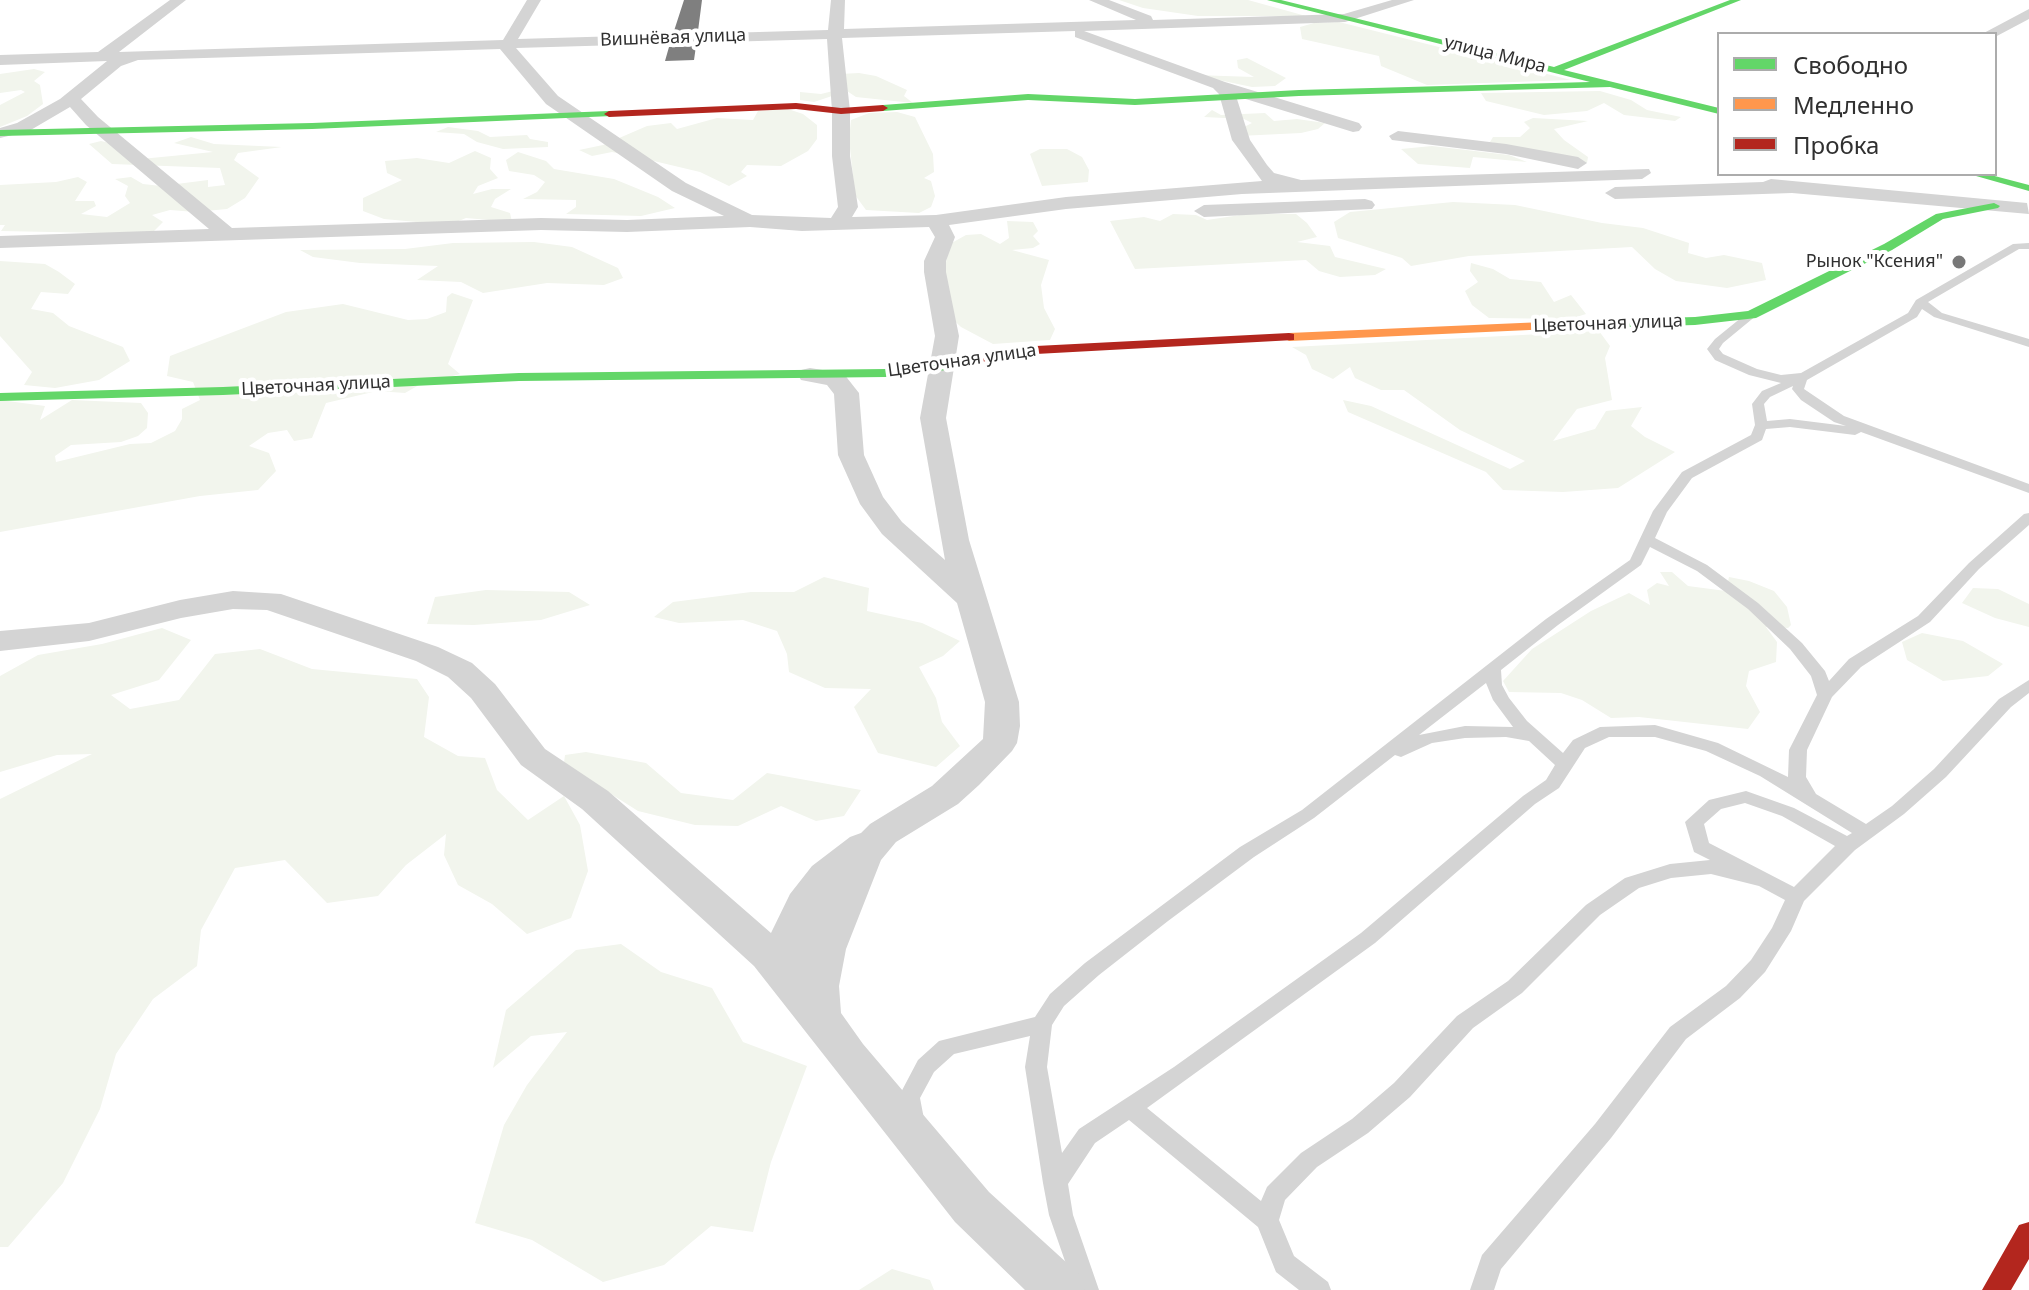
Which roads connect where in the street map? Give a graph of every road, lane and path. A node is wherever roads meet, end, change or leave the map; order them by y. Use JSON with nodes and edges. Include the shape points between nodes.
{"nodes":[{"id":1,"x":179,"y":0,"type":"edge"},
{"id":2,"x":534,"y":0,"type":"edge"},
{"id":3,"x":838,"y":0,"type":"edge"},
{"id":4,"x":1096,"y":0,"type":"edge"},
{"id":5,"x":1271,"y":0,"type":"edge"},
{"id":6,"x":1407,"y":0,"type":"edge"},
{"id":7,"x":1737,"y":0,"type":"edge"},
{"id":8,"x":2029,"y":13,"type":"edge"},
{"id":9,"x":1345,"y":18,"type":"junction"},
{"id":10,"x":1156,"y":23,"type":"junction"},
{"id":11,"x":1025,"y":30,"type":"junction"},
{"id":12,"x":1994,"y":32,"type":"edge"},
{"id":13,"x":834,"y":34,"type":"junction"},
{"id":14,"x":506,"y":43,"type":"junction"},
{"id":15,"x":144,"y":55,"type":"junction"},
{"id":16,"x":103,"y":56,"type":"junction"},
{"id":17,"x":0,"y":60,"type":"edge"},
{"id":18,"x":1556,"y":70,"type":"junction"},
{"id":19,"x":1614,"y":84,"type":"junction"},
{"id":20,"x":1223,"y":91,"type":"junction"},
{"id":21,"x":1251,"y":95,"type":"junction"},
{"id":22,"x":72,"y":99,"type":"junction"},
{"id":23,"x":1717,"y":110,"type":"edge"},
{"id":24,"x":841,"y":111,"type":"junction"},
{"id":25,"x":572,"y":116,"type":"junction"},
{"id":26,"x":1353,"y":127,"type":"dead end"},
{"id":27,"x":108,"y":132,"type":"junction"},
{"id":28,"x":0,"y":133,"type":"edge"},
{"id":29,"x":1398,"y":136,"type":"dead end"},
{"id":30,"x":0,"y":142,"type":"edge"},
{"id":31,"x":1642,"y":173,"type":"junction"},
{"id":32,"x":1877,"y":176,"type":"edge"},
{"id":33,"x":1982,"y":176,"type":"edge"},
{"id":34,"x":1309,"y":185,"type":"junction"},
{"id":35,"x":1792,"y":187,"type":"junction"},
{"id":36,"x":2029,"y":188,"type":"edge"},
{"id":37,"x":1545,"y":197,"type":"dead end"},
{"id":38,"x":1390,"y":203,"type":"dead end"},
{"id":39,"x":1972,"y":204,"type":"junction"},
{"id":40,"x":1994,"y":206,"type":"junction"},
{"id":41,"x":2028,"y":209,"type":"edge"},
{"id":42,"x":1015,"y":214,"type":"junction"},
{"id":43,"x":750,"y":221,"type":"junction"},
{"id":44,"x":838,"y":224,"type":"junction"},
{"id":45,"x":939,"y":233,"type":"junction"},
{"id":46,"x":227,"y":234,"type":"junction"},
{"id":47,"x":0,"y":242,"type":"edge"},
{"id":48,"x":2029,"y":246,"type":"edge"},
{"id":49,"x":1920,"y":302,"type":"junction"},
{"id":50,"x":1751,"y":315,"type":"junction"},
{"id":51,"x":2029,"y":343,"type":"edge"},
{"id":52,"x":941,"y":367,"type":"junction"},
{"id":53,"x":810,"y":375,"type":"junction"},
{"id":54,"x":1802,"y":377,"type":"junction"},
{"id":55,"x":0,"y":397,"type":"edge"},
{"id":56,"x":1761,"y":425,"type":"junction"},
{"id":57,"x":1869,"y":432,"type":"junction"},
{"id":58,"x":2029,"y":489,"type":"edge"},
{"id":59,"x":2029,"y":517,"type":"edge"},
{"id":60,"x":1648,"y":540,"type":"junction"},
{"id":61,"x":974,"y":602,"type":"junction"},
{"id":62,"x":0,"y":641,"type":"edge"},
{"id":63,"x":1493,"y":671,"type":"junction"},
{"id":64,"x":2029,"y":685,"type":"edge"},
{"id":65,"x":1825,"y":695,"type":"junction"},
{"id":66,"x":1535,"y":737,"type":"junction"},
{"id":67,"x":1564,"y":764,"type":"junction"},
{"id":68,"x":1369,"y":766,"type":"junction"},
{"id":69,"x":1809,"y":798,"type":"junction"},
{"id":70,"x":1867,"y":833,"type":"junction"},
{"id":71,"x":1848,"y":845,"type":"junction"},
{"id":72,"x":1759,"y":879,"type":"junction"},
{"id":73,"x":1796,"y":897,"type":"junction"},
{"id":74,"x":820,"y":1016,"type":"junction"},
{"id":75,"x":1042,"y":1024,"type":"junction"},
{"id":76,"x":1130,"y":1107,"type":"junction"},
{"id":77,"x":916,"y":1136,"type":"junction"},
{"id":78,"x":1055,"y":1183,"type":"junction"},
{"id":79,"x":1267,"y":1220,"type":"junction"},
{"id":80,"x":2029,"y":1234,"type":"edge"},
{"id":81,"x":1060,"y":1290,"type":"edge"},
{"id":82,"x":1087,"y":1290,"type":"edge"},
{"id":83,"x":1319,"y":1290,"type":"edge"},
{"id":84,"x":1482,"y":1290,"type":"edge"},
{"id":85,"x":1996,"y":1290,"type":"edge"}],
"edges":[{"from":1,"to":16,"type":"street"},
{"from":2,"to":14,"type":"street"},
{"from":3,"to":13,"type":"street"},
{"from":4,"to":10,"type":"street"},
{"from":5,"to":9,"type":"street","name":"улица Мира"},
{"from":6,"to":9,"type":"street","name":"Вишнёвая улица"},
{"from":7,"to":18,"type":"street"},
{"from":8,"to":12,"type":"street"},
{"from":9,"to":10,"type":"street","name":"Вишнёвая улица"},
{"from":9,"to":18,"type":"street","name":"улица Мира"},
{"from":10,"to":11,"type":"street","name":"Вишнёвая улица"},
{"from":11,"to":13,"type":"street","name":"Вишнёвая улица"},
{"from":11,"to":20,"type":"street","via":[[1085,35]]},
{"from":13,"to":14,"type":"street","name":"Вишнёвая улица"},
{"from":13,"to":24,"type":"street"},
{"from":14,"to":15,"type":"street","name":"Вишнёвая улица"},
{"from":14,"to":25,"type":"street","via":[[510,55]]},
{"from":15,"to":16,"type":"street","name":"Вишнёвая улица"},
{"from":15,"to":22,"type":"street","via":[[115,63]]},
{"from":16,"to":17,"type":"street","name":"Вишнёвая улица"},
{"from":18,"to":19,"type":"street","name":"улица Мира"},
{"from":19,"to":21,"type":"street"},
{"from":19,"to":23,"type":"street","name":"улица Мира"},
{"from":20,"to":21,"type":"street"},
{"from":20,"to":24,"type":"street","via":[[1103,103],[1028,97]]},
{"from":20,"to":34,"type":"street","via":[[1241,140],[1267,177]]},
{"from":21,"to":26,"type":"street"},
{"from":22,"to":27,"type":"street"},
{"from":22,"to":28,"type":"street","via":[[23,127]]},
{"from":24,"to":25,"type":"street","via":[[796,106]]},
{"from":24,"to":44,"type":"street","via":[[848,207]]},
{"from":25,"to":27,"type":"street"},
{"from":25,"to":43,"type":"street","via":[[679,187]]},
{"from":27,"to":28,"type":"street"},
{"from":27,"to":46,"type":"street"},
{"from":28,"to":30,"type":"street"},
{"from":29,"to":31,"type":"street"},
{"from":31,"to":34,"type":"street"},
{"from":31,"to":35,"type":"street"},
{"from":32,"to":39,"type":"street"},
{"from":33,"to":36,"type":"street"},
{"from":34,"to":42,"type":"street","via":[[1090,200]]},
{"from":35,"to":37,"type":"street"},
{"from":35,"to":39,"type":"street"},
{"from":38,"to":42,"type":"street"},
{"from":39,"to":40,"type":"street"},
{"from":40,"to":41,"type":"street"},
{"from":40,"to":50,"type":"street","name":"Цветочная улица","via":[[1940,216]]},
{"from":42,"to":45,"type":"street"},
{"from":43,"to":44,"type":"street"},
{"from":43,"to":46,"type":"street"},
{"from":44,"to":45,"type":"street"},
{"from":45,"to":52,"type":"street","via":[[935,261],[947,336]]},
{"from":46,"to":47,"type":"street"},
{"from":48,"to":49,"type":"lane","via":[[2017,246]]},
{"from":49,"to":51,"type":"lane","via":[[1938,315]]},
{"from":49,"to":54,"type":"lane","via":[[1913,315]]},
{"from":50,"to":52,"type":"street","name":"Цветочная улица","via":[[1649,324],[1036,350]]},
{"from":50,"to":54,"type":"lane","via":[[1719,341],[1713,349],[1719,357],[1781,379]]},
{"from":52,"to":53,"type":"street","name":"Цветочная улица"},
{"from":52,"to":61,"type":"street","via":[[933,418],[937,448],[954,540]]},
{"from":53,"to":55,"type":"street","name":"Цветочная улица","via":[[430,380]]},
{"from":53,"to":61,"type":"street","via":[[835,379],[846,393],[851,455],[870,498],[892,528]]},
{"from":54,"to":56,"type":"lane","via":[[1766,394],[1758,404]]},
{"from":54,"to":57,"type":"lane","via":[[1798,389],[1805,397]]},
{"from":56,"to":57,"type":"lane"},
{"from":56,"to":60,"type":"lane","via":[[1757,437],[1687,475],[1660,511]]},
{"from":57,"to":58,"type":"lane"},
{"from":59,"to":65,"type":"lane","via":[[1924,619],[1855,663]]},
{"from":60,"to":63,"type":"lane","via":[[1636,562]]},
{"from":60,"to":65,"type":"lane","via":[[1702,568],[1753,606],[1804,656],[1819,675]]},
{"from":61,"to":74,"type":"street","via":[[1002,702],[1000,743],[945,795],[850,854],[804,904],[790,935],[786,963]]},
{"from":62,"to":74,"type":"street","via":[[89,632],[233,600],[270,601],[427,654],[460,670],[483,691],[533,757],[607,810],[735,923]]},
{"from":63,"to":66,"type":"lane","via":[[1501,700]]},
{"from":63,"to":68,"type":"lane"},
{"from":64,"to":70,"type":"lane","via":[[2005,703],[1940,773]]},
{"from":65,"to":69,"type":"lane","via":[[1798,750],[1797,777]]},
{"from":66,"to":67,"type":"lane"},
{"from":66,"to":68,"type":"lane","via":[[1506,731],[1428,738]]},
{"from":67,"to":69,"type":"lane","via":[[1579,744],[1606,731],[1655,731],[1712,747]]},
{"from":67,"to":76,"type":"lane","via":[[1553,784],[1368,938]]},
{"from":68,"to":75,"type":"lane","via":[[1092,969],[1057,1000]]},
{"from":69,"to":70,"type":"lane"},
{"from":70,"to":71,"type":"lane"},
{"from":71,"to":72,"type":"lane","via":[[1788,812],[1746,797],[1715,804],[1694,822],[1701,847]]},
{"from":71,"to":73,"type":"lane"},
{"from":72,"to":73,"type":"lane"},
{"from":72,"to":79,"type":"lane","via":[[1711,867],[1670,871],[1632,883],[1593,910],[1515,987],[1465,1022],[1402,1090],[1309,1160],[1275,1194]]},
{"from":73,"to":84,"type":"lane","via":[[1758,966],[1678,1033],[1491,1263]]},
{"from":74,"to":77,"type":"street"},
{"from":75,"to":77,"type":"lane","via":[[947,1047],[926,1066],[909,1098]]},
{"from":75,"to":78,"type":"lane","via":[[1036,1067]]},
{"from":76,"to":78,"type":"lane","via":[[1087,1136]]},
{"from":76,"to":79,"type":"lane"},
{"from":77,"to":81,"type":"street","via":[[972,1207]]},
{"from":78,"to":82,"type":"lane"},
{"from":79,"to":83,"type":"lane","via":[[1285,1264]]},
{"from":80,"to":85,"type":"street"}]}
